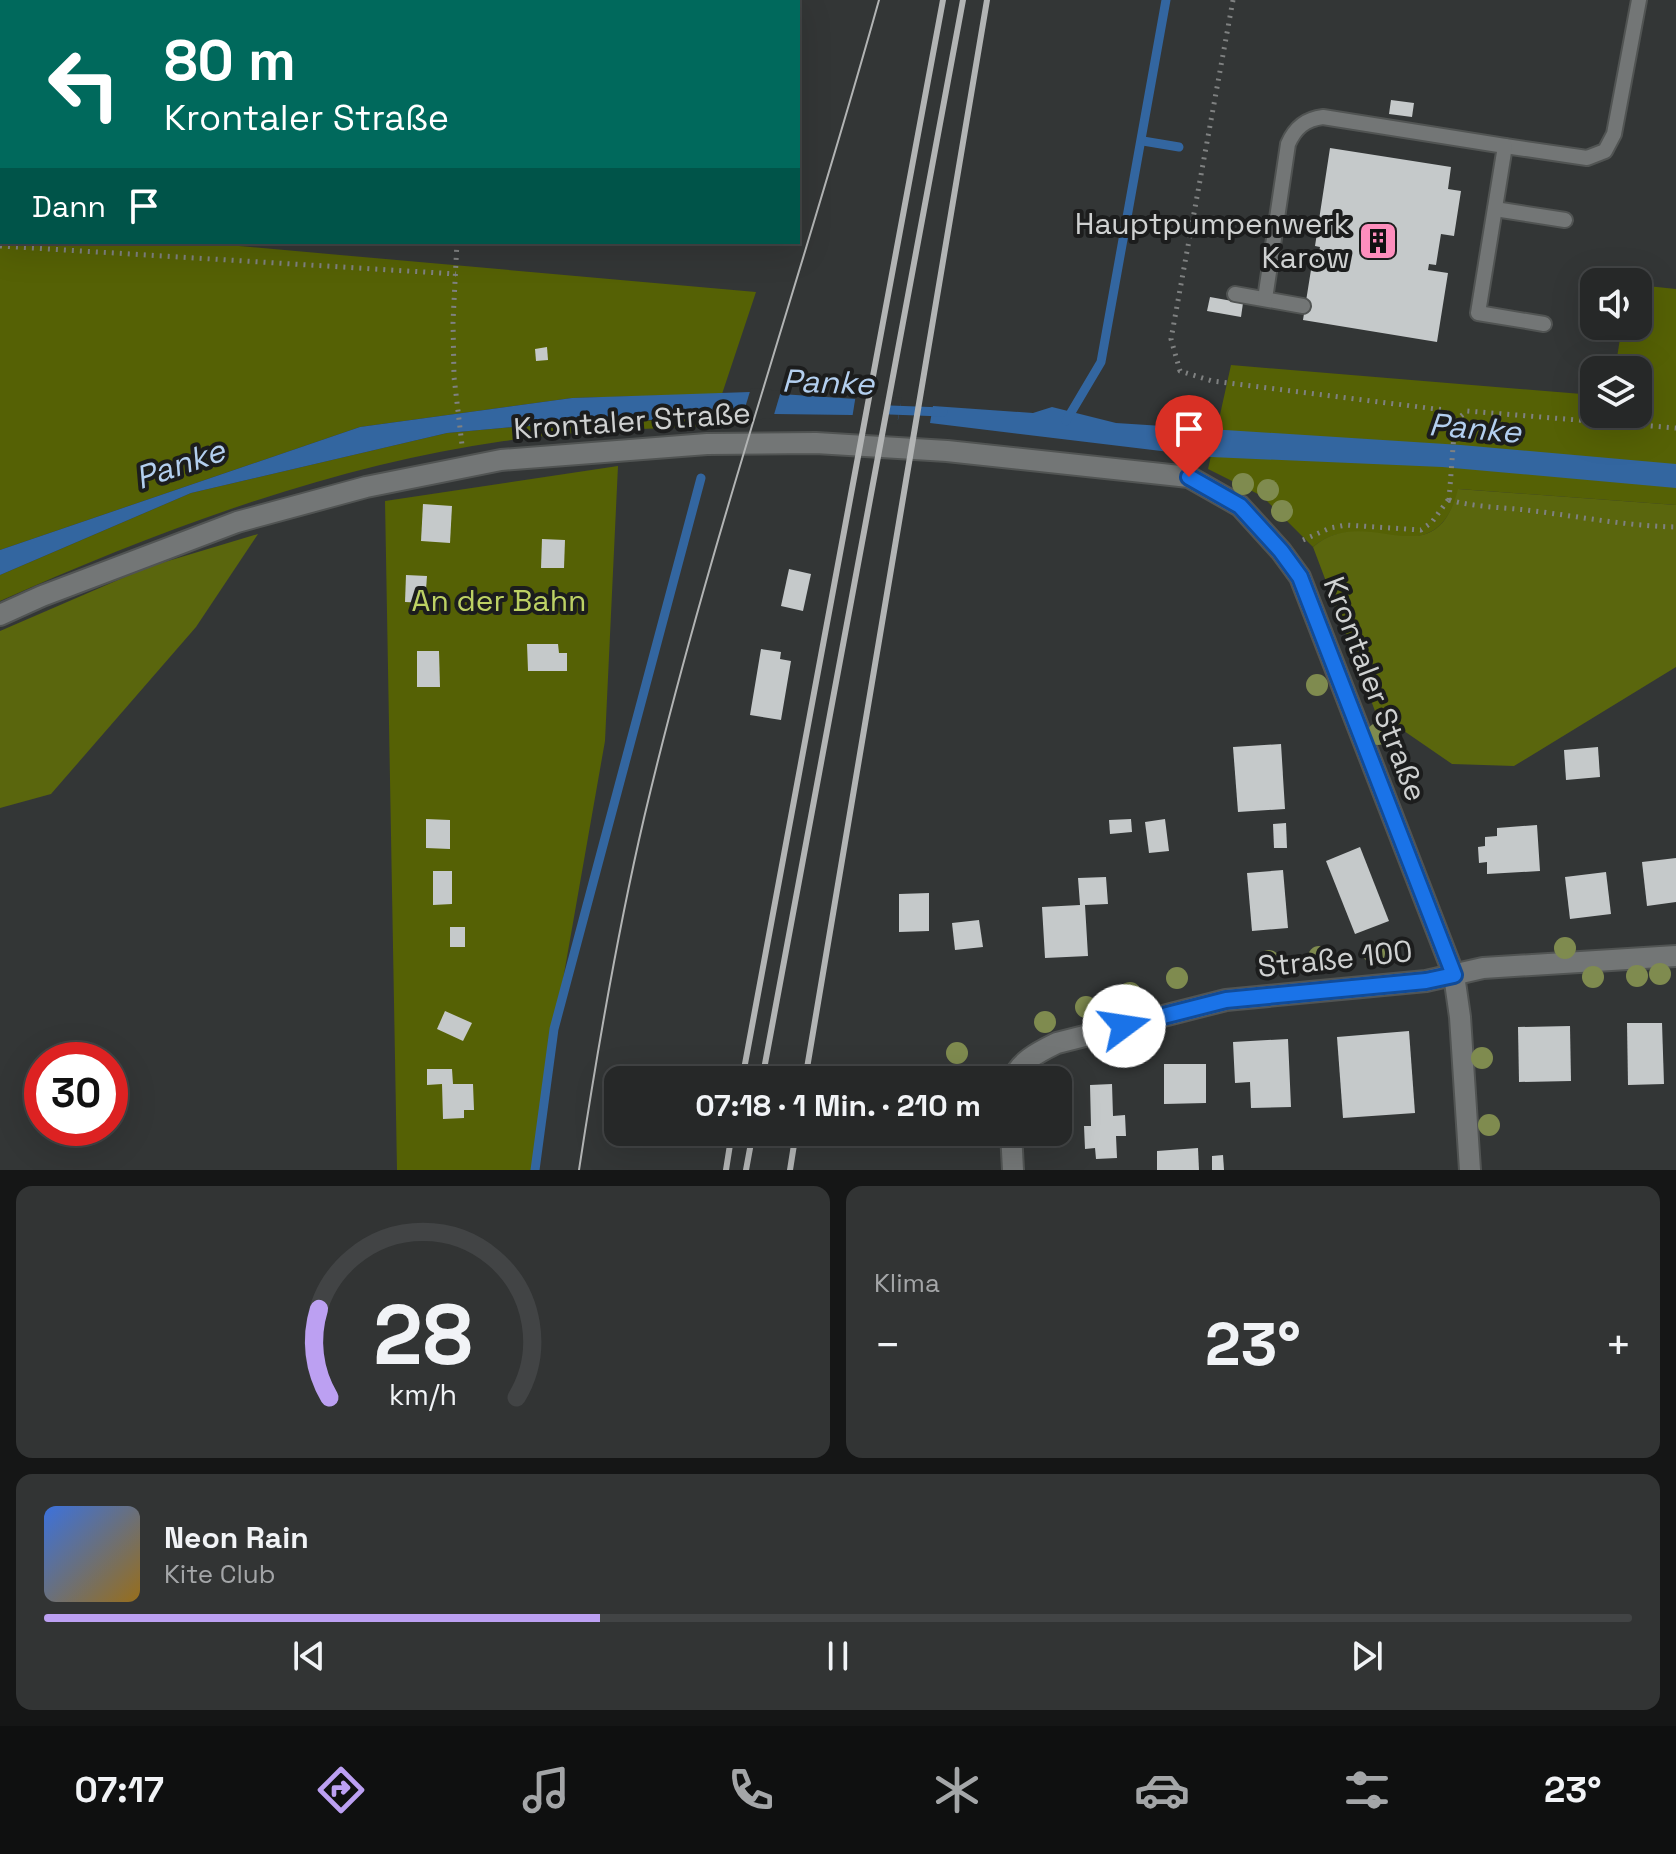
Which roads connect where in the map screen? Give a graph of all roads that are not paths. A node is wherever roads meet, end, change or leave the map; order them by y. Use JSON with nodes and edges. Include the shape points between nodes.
{"nodes":[{"id":1,"x":1639,"y":0,"type":"edge"},
{"id":2,"x":1505,"y":146,"type":"junction"},
{"id":3,"x":1495,"y":209,"type":"junction"},
{"id":4,"x":1565,"y":220,"type":"dead end"},
{"id":5,"x":1235,"y":294,"type":"dead end"},
{"id":6,"x":1265,"y":299,"type":"junction"},
{"id":7,"x":1303,"y":306,"type":"dead end"},
{"id":8,"x":1544,"y":324,"type":"dead end"},
{"id":9,"x":0,"y":615,"type":"edge"},
{"id":10,"x":1676,"y":956,"type":"edge"},
{"id":11,"x":1454,"y":975,"type":"junction"},
{"id":12,"x":1024,"y":1066,"type":"edge"},
{"id":13,"x":1012,"y":1146,"type":"edge"},
{"id":14,"x":1013,"y":1170,"type":"edge"},
{"id":15,"x":1470,"y":1170,"type":"edge"}],
"edges":[{"from":1,"to":2,"type":"lane","via":[[1614,134],[1605,151],[1587,158]]},
{"from":2,"to":3,"type":"lane"},
{"from":2,"to":6,"type":"lane","via":[[1323,117],[1306,121],[1288,144]]},
{"from":3,"to":4,"type":"lane"},
{"from":3,"to":8,"type":"lane","via":[[1478,313]]},
{"from":5,"to":6,"type":"lane"},
{"from":6,"to":7,"type":"lane"},
{"from":9,"to":11,"type":"street","name":"Krontaler Straße","via":[[237,522],[366,487],[501,460],[707,444],[816,443],[1189,477],[1240,506],[1300,577]]},
{"from":10,"to":11,"type":"street","name":"Straße 100","via":[[1483,968]]},
{"from":11,"to":12,"type":"street","name":"Straße 100","via":[[1226,1000],[1057,1043]]},
{"from":11,"to":15,"type":"street","name":"Krontaler Straße"},
{"from":13,"to":14,"type":"street"}]}
